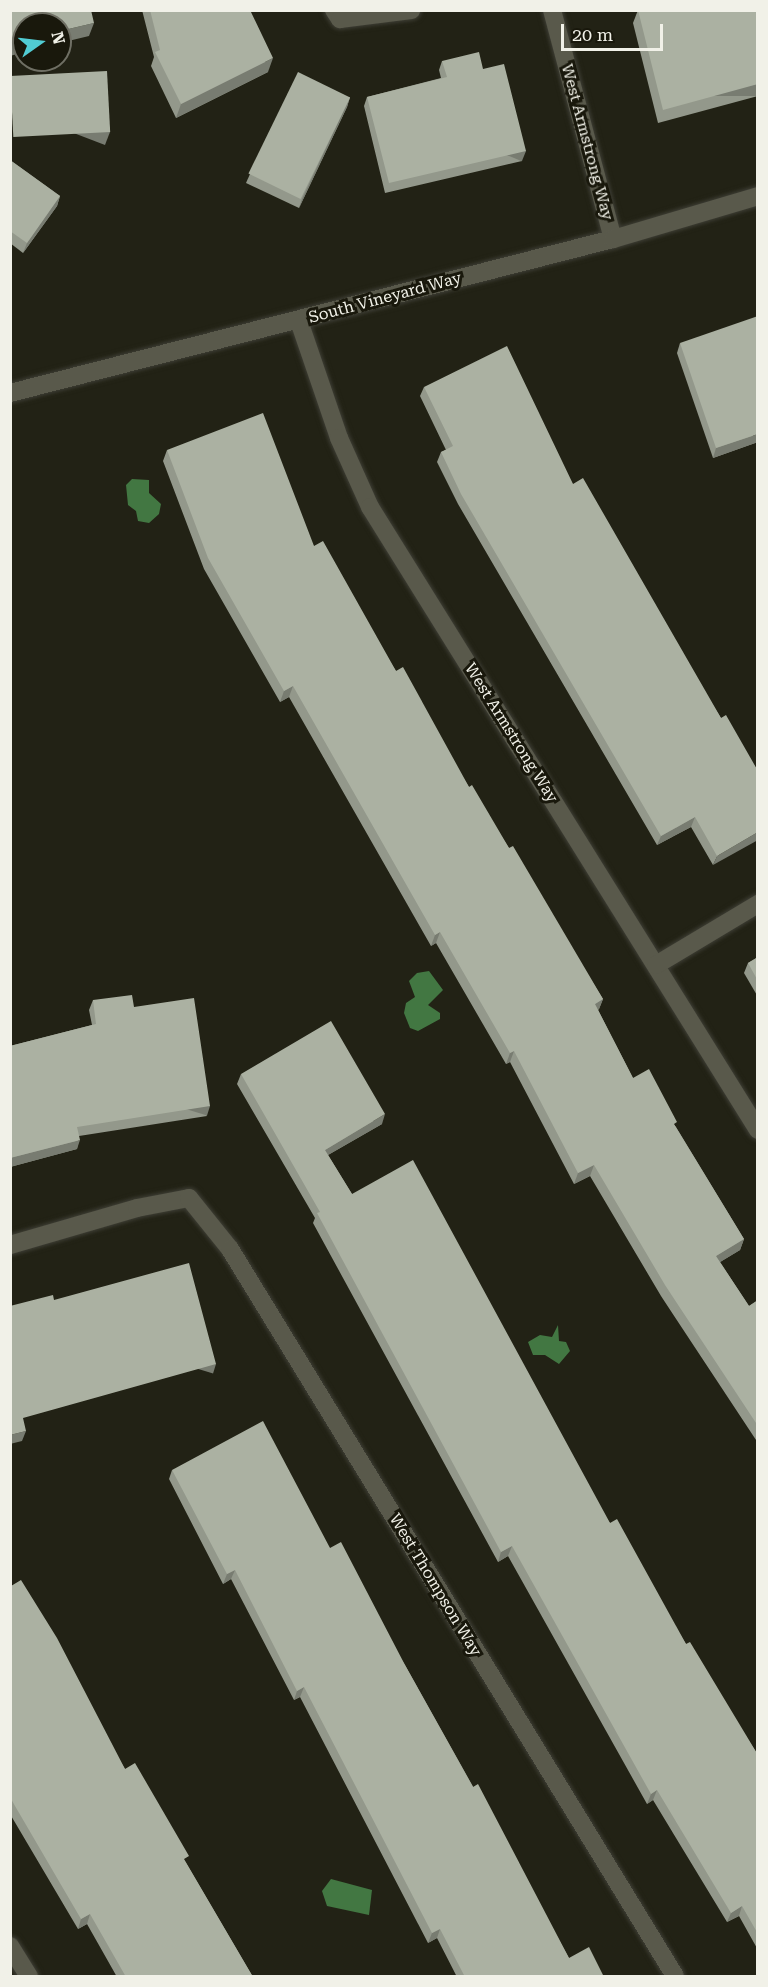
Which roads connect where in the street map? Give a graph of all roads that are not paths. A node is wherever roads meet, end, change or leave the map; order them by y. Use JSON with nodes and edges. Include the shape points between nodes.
{"nodes":[{"id":1,"x":411,"y":10,"type":"edge"},
{"id":2,"x":552,"y":10,"type":"edge"},
{"id":3,"x":337,"y":15,"type":"edge"},
{"id":4,"x":758,"y":196,"type":"edge"},
{"id":5,"x":613,"y":239,"type":"junction"},
{"id":6,"x":299,"y":321,"type":"junction"},
{"id":7,"x":10,"y":393,"type":"edge"},
{"id":8,"x":758,"y":904,"type":"edge"},
{"id":9,"x":656,"y":965,"type":"junction"},
{"id":10,"x":758,"y":1130,"type":"edge"},
{"id":11,"x":10,"y":1245,"type":"edge"},
{"id":12,"x":10,"y":1946,"type":"edge"},
{"id":13,"x":29,"y":1977,"type":"edge"},
{"id":14,"x":675,"y":1977,"type":"edge"}],
"edges":[{"from":1,"to":3,"type":"street"},
{"from":2,"to":5,"type":"street","name":"West Armstrong Way"},
{"from":4,"to":5,"type":"street","name":"South Vineyard Way"},
{"from":5,"to":6,"type":"street","name":"South Vineyard Way"},
{"from":6,"to":7,"type":"street","name":"South Vineyard Way"},
{"from":6,"to":9,"type":"street","name":"West Armstrong Way","via":[[339,438],[370,507]]},
{"from":8,"to":9,"type":"street"},
{"from":9,"to":10,"type":"street","name":"West Armstrong Way"},
{"from":11,"to":14,"type":"street","name":"West Thompson Way","via":[[137,1208],[189,1198],[230,1249]]},
{"from":12,"to":13,"type":"street"}]}
